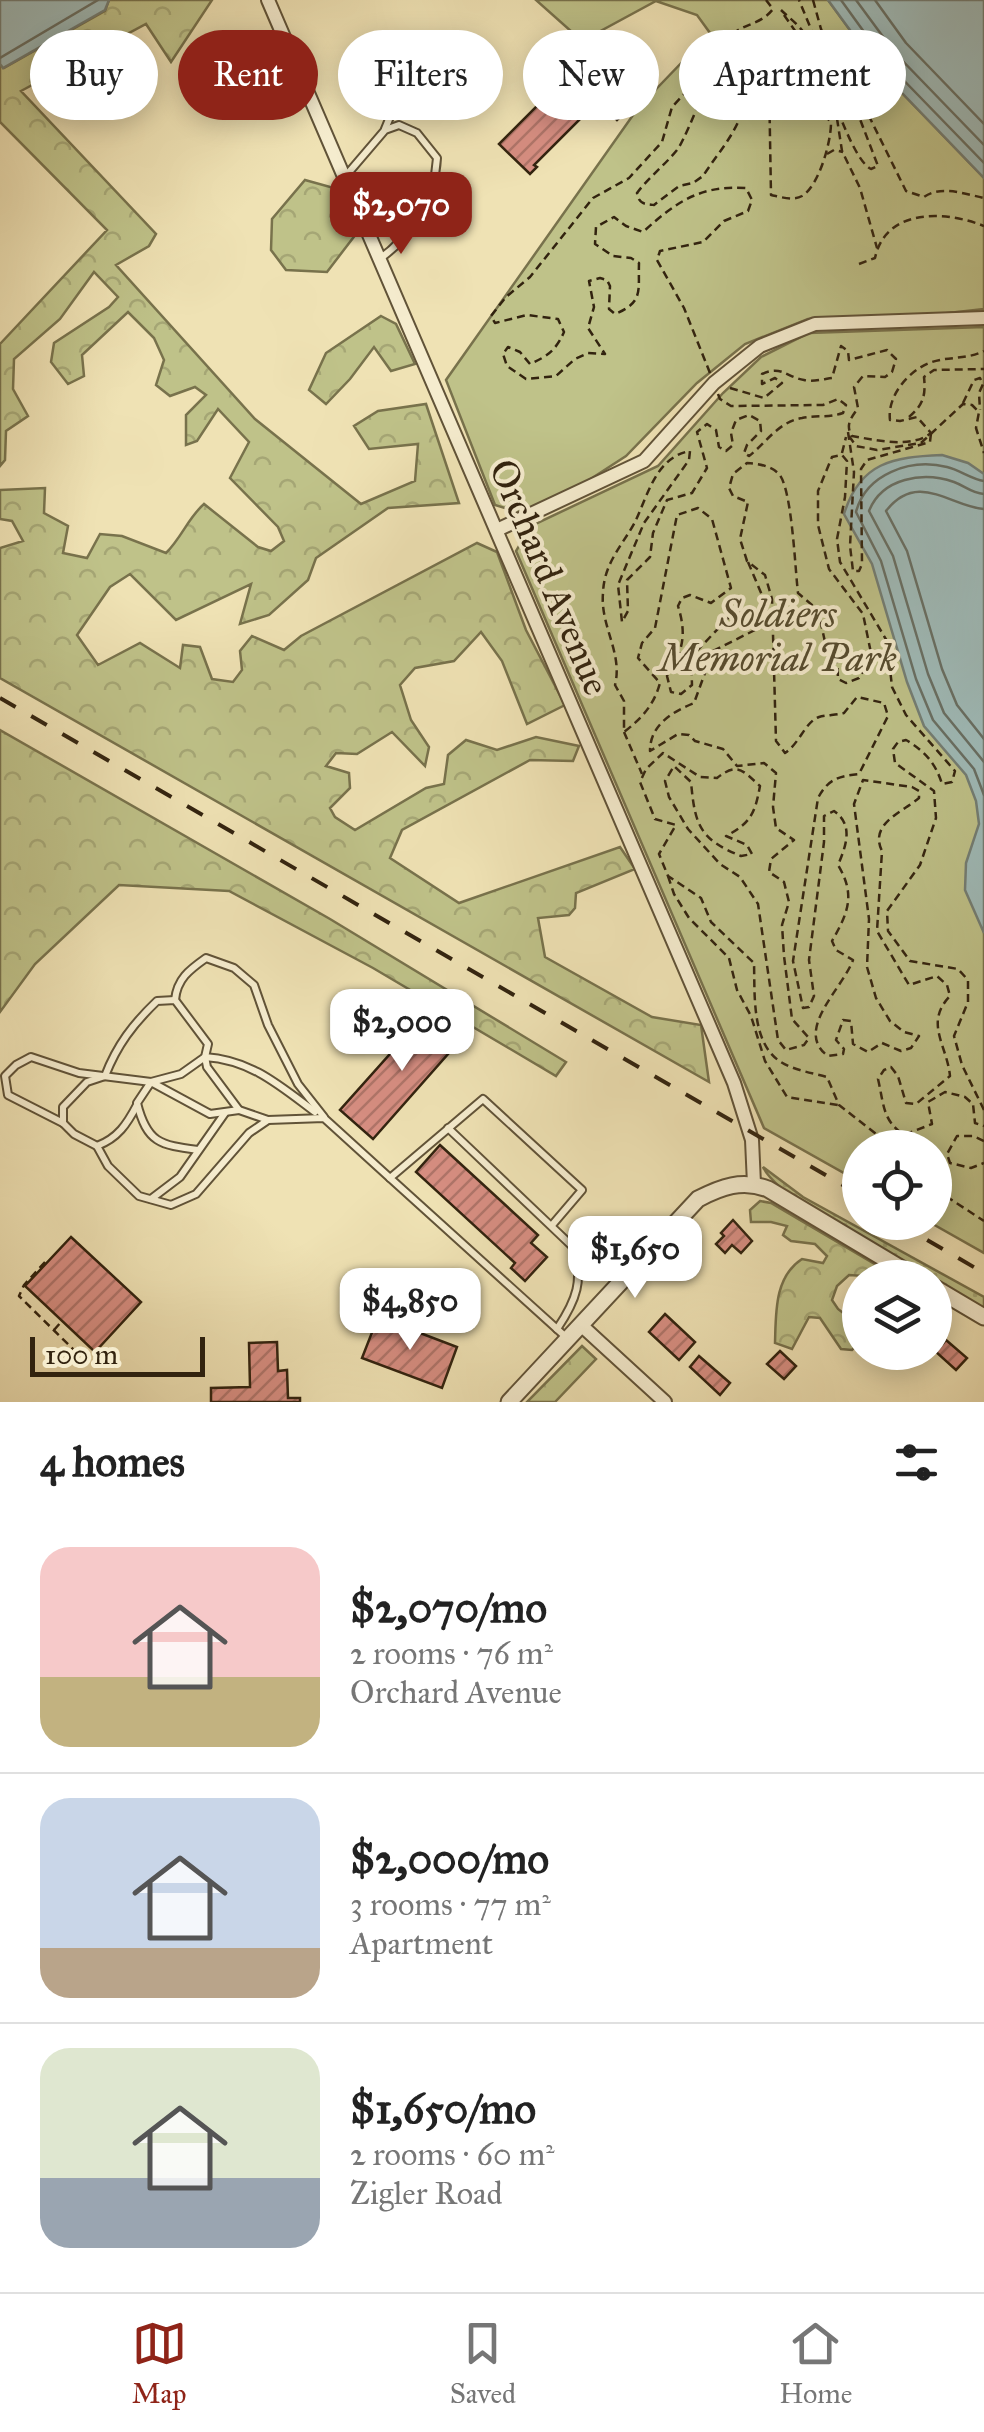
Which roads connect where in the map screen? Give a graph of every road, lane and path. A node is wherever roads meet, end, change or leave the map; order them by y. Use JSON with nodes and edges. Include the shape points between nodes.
{"nodes":[{"id":1,"x":268,"y":0,"type":"edge"},
{"id":2,"x":766,"y":0,"type":"edge"},
{"id":3,"x":779,"y":0,"type":"edge"},
{"id":4,"x":799,"y":0,"type":"edge"},
{"id":5,"x":813,"y":0,"type":"edge"},
{"id":6,"x":781,"y":10,"type":"junction"},
{"id":7,"x":388,"y":120,"type":"edge"},
{"id":8,"x":384,"y":130,"type":"junction"},
{"id":9,"x":843,"y":152,"type":"junction"},
{"id":10,"x":826,"y":154,"type":"junction"},
{"id":11,"x":343,"y":179,"type":"junction"},
{"id":12,"x":984,"y":198,"type":"edge"},
{"id":13,"x":984,"y":226,"type":"edge"},
{"id":14,"x":877,"y":248,"type":"junction"},
{"id":15,"x":378,"y":260,"type":"junction"},
{"id":16,"x":860,"y":264,"type":"dead end"},
{"id":17,"x":984,"y":318,"type":"edge"},
{"id":18,"x":984,"y":350,"type":"edge"},
{"id":19,"x":984,"y":369,"type":"edge"},
{"id":20,"x":714,"y":383,"type":"junction"},
{"id":21,"x":963,"y":404,"type":"junction"},
{"id":22,"x":979,"y":412,"type":"junction"},
{"id":23,"x":909,"y":417,"type":"junction"},
{"id":24,"x":848,"y":430,"type":"junction"},
{"id":25,"x":931,"y":432,"type":"junction"},
{"id":26,"x":984,"y":453,"type":"edge"},
{"id":27,"x":842,"y":454,"type":"junction"},
{"id":28,"x":497,"y":530,"type":"junction"},
{"id":29,"x":747,"y":560,"type":"junction"},
{"id":30,"x":773,"y":622,"type":"junction"},
{"id":31,"x":624,"y":732,"type":"junction"},
{"id":32,"x":642,"y":776,"type":"junction"},
{"id":33,"x":668,"y":876,"type":"junction"},
{"id":34,"x":175,"y":1000,"type":"junction"},
{"id":35,"x":205,"y":1056,"type":"junction"},
{"id":36,"x":105,"y":1076,"type":"junction"},
{"id":37,"x":151,"y":1082,"type":"junction"},
{"id":38,"x":137,"y":1103,"type":"junction"},
{"id":39,"x":840,"y":1105,"type":"junction"},
{"id":40,"x":239,"y":1110,"type":"junction"},
{"id":41,"x":984,"y":1110,"type":"edge"},
{"id":42,"x":226,"y":1112,"type":"junction"},
{"id":43,"x":324,"y":1118,"type":"junction"},
{"id":44,"x":268,"y":1120,"type":"junction"},
{"id":45,"x":63,"y":1123,"type":"junction"},
{"id":46,"x":984,"y":1126,"type":"edge"},
{"id":47,"x":448,"y":1128,"type":"junction"},
{"id":48,"x":871,"y":1130,"type":"edge"},
{"id":49,"x":984,"y":1141,"type":"edge"},
{"id":50,"x":98,"y":1146,"type":"junction"},
{"id":51,"x":198,"y":1150,"type":"junction"},
{"id":52,"x":984,"y":1163,"type":"edge"},
{"id":53,"x":390,"y":1178,"type":"junction"},
{"id":54,"x":754,"y":1184,"type":"junction"},
{"id":55,"x":151,"y":1199,"type":"junction"},
{"id":56,"x":952,"y":1200,"type":"edge"},
{"id":57,"x":984,"y":1221,"type":"edge"},
{"id":58,"x":553,"y":1224,"type":"junction"},
{"id":59,"x":887,"y":1260,"type":"edge"},
{"id":60,"x":45,"y":1262,"type":"dead end"},
{"id":61,"x":952,"y":1298,"type":"edge"},
{"id":62,"x":984,"y":1318,"type":"edge"},
{"id":63,"x":62,"y":1321,"type":"dead end"},
{"id":64,"x":582,"y":1325,"type":"junction"},
{"id":65,"x":52,"y":1331,"type":"junction"},
{"id":66,"x":563,"y":1334,"type":"junction"},
{"id":67,"x":79,"y":1355,"type":"dead end"},
{"id":68,"x":509,"y":1402,"type":"edge"},
{"id":69,"x":664,"y":1402,"type":"edge"}],
"edges":[{"from":1,"to":11,"type":"street","name":"Orchard Avenue"},
{"from":2,"to":10,"type":"path","via":[[772,9],[764,20],[736,27],[726,48],[738,52],[739,40],[755,38],[778,60],[831,123]]},
{"from":3,"to":6,"type":"path"},
{"from":4,"to":6,"type":"path","via":[[837,92],[858,114],[878,166],[863,165],[803,32]]},
{"from":5,"to":12,"type":"path","via":[[848,92],[864,106],[906,191]]},
{"from":6,"to":9,"type":"path","via":[[836,112]]},
{"from":7,"to":8,"type":"lane"},
{"from":8,"to":11,"type":"lane"},
{"from":8,"to":15,"type":"lane","via":[[399,125],[417,133],[437,158],[424,205],[395,248]]},
{"from":9,"to":10,"type":"path"},
{"from":9,"to":14,"type":"path"},
{"from":10,"to":20,"type":"path","via":[[807,193],[771,195],[768,80],[762,66],[741,81],[744,109],[703,176],[654,205],[643,204],[637,193],[680,148],[706,92],[699,78],[672,107],[662,142],[628,178],[593,198],[491,316],[495,323],[527,315],[558,320],[564,332],[545,357],[530,364],[508,347],[503,354],[507,366],[526,379],[556,376],[575,358],[605,354],[588,328],[594,307],[589,281],[607,280],[615,314],[640,294],[639,263],[595,244],[596,227],[614,217],[643,232],[666,210],[704,192],[746,188],[748,211],[724,221],[704,242],[660,251],[657,260]]},
{"from":11,"to":15,"type":"street","name":"Orchard Avenue"},
{"from":13,"to":14,"type":"path","via":[[964,218],[915,216],[896,225]]},
{"from":14,"to":16,"type":"path","via":[[875,258]]},
{"from":15,"to":28,"type":"street","name":"Orchard Avenue"},
{"from":17,"to":20,"type":"street","via":[[815,324],[760,346]]},
{"from":18,"to":23,"type":"path","via":[[925,364],[910,377],[889,409],[890,420]]},
{"from":19,"to":23,"type":"path","via":[[934,370],[924,377],[926,392]]},
{"from":20,"to":24,"type":"path","via":[[764,398],[782,383],[776,378],[762,384],[770,370],[805,381],[832,378],[841,346],[848,360],[887,350],[896,359],[892,372],[863,376],[854,387],[858,408]]},
{"from":20,"to":28,"type":"street","via":[[644,461]]},
{"from":20,"to":31,"type":"path","via":[[730,406],[823,405],[838,399],[846,404],[843,413],[800,418],[774,430],[749,456],[747,445],[761,431],[749,415],[736,420],[733,446],[726,451],[716,430],[706,424],[697,432],[708,468],[692,492],[667,500],[650,557],[627,580],[622,622],[618,585],[644,523],[690,450],[660,471],[614,550],[602,592],[619,667],[615,685],[624,701]]},
{"from":21,"to":22,"type":"path"},
{"from":21,"to":22,"type":"path","via":[[980,378]]},
{"from":21,"to":25,"type":"path"},
{"from":22,"to":26,"type":"path"},
{"from":23,"to":25,"type":"path"},
{"from":24,"to":25,"type":"path","via":[[898,442]]},
{"from":24,"to":25,"type":"path","via":[[856,446],[877,450],[921,444]]},
{"from":24,"to":25,"type":"path","via":[[853,571],[862,564],[861,469],[867,460],[930,442]]},
{"from":24,"to":27,"type":"path"},
{"from":27,"to":29,"type":"path","via":[[825,468],[818,524],[829,569],[862,614],[872,658],[859,678],[846,684],[838,679],[818,610],[798,593],[788,490],[780,474],[747,462],[732,474],[729,488],[748,502],[740,539]]},
{"from":27,"to":41,"type":"path","via":[[848,474],[837,539],[840,562],[887,641],[892,687],[906,715],[955,771],[952,782],[942,784],[919,747],[906,740],[893,749],[894,762],[934,791],[936,818],[920,865],[887,911],[888,932],[910,961],[958,969],[968,980],[968,1002],[954,1036]]},
{"from":28,"to":54,"type":"street","name":"Orchard Avenue","via":[[734,1083],[752,1140]]},
{"from":29,"to":30,"type":"path"},
{"from":29,"to":30,"type":"path","via":[[765,575]]},
{"from":30,"to":46,"type":"path","via":[[776,741],[785,752],[818,718],[844,714],[857,697],[884,703],[888,716],[860,774],[838,776],[818,798],[794,961],[802,1008],[814,996],[808,960],[824,816],[834,812],[848,832],[838,865],[849,907],[832,941],[854,960],[817,1022],[815,1039],[828,1056],[843,1054],[836,1040],[843,1020],[851,1021],[853,1044],[868,1052],[882,1042],[911,1048],[919,1036],[890,1021],[867,967],[869,919],[854,804],[864,780],[912,787],[919,798],[882,824],[877,841],[877,931],[909,985],[937,976],[947,985],[950,996],[940,1006],[937,1037],[948,1054],[950,1076],[916,1104],[906,1104],[898,1076],[892,1067],[884,1070],[878,1079],[883,1106],[890,1125],[904,1135],[932,1124],[928,1102],[945,1092],[965,1097],[975,1123]]},
{"from":31,"to":32,"type":"path"},
{"from":31,"to":32,"type":"path","via":[[656,699],[660,682],[638,658],[656,628],[677,515],[698,508],[712,519],[731,588],[711,602],[682,598],[681,654],[667,676],[671,692],[692,685],[691,657],[734,612],[750,612],[757,620],[755,630],[713,652],[694,703],[668,714],[650,751],[678,734],[689,735],[723,749],[737,766],[764,763],[776,773],[776,828],[794,840],[771,859],[769,872],[784,882],[784,956],[792,1019],[809,1038],[804,1045],[786,1050],[778,1040],[758,904],[740,877],[688,828],[665,782],[674,766],[691,782],[704,836],[741,856],[752,854],[747,845],[726,836],[756,812],[760,786],[742,769],[700,776],[663,753]]},
{"from":32,"to":33,"type":"path","via":[[654,820],[676,825],[659,854]]},
{"from":33,"to":39,"type":"path","via":[[689,918],[728,958],[766,1061],[787,1097]]},
{"from":33,"to":39,"type":"path","via":[[701,898],[712,922],[754,963],[762,1040],[770,1052],[782,1063],[828,1077]]},
{"from":34,"to":35,"type":"lane","via":[[208,1044]]},
{"from":34,"to":36,"type":"lane","via":[[157,1001],[140,1018],[115,1048]]},
{"from":34,"to":43,"type":"lane","via":[[176,986],[206,958],[234,968],[254,986],[298,1084]]},
{"from":35,"to":37,"type":"lane","via":[[181,1074]]},
{"from":35,"to":40,"type":"lane"},
{"from":35,"to":43,"type":"lane","via":[[230,1058],[265,1075]]},
{"from":36,"to":37,"type":"lane"},
{"from":36,"to":45,"type":"lane","via":[[74,1093]]},
{"from":36,"to":45,"type":"lane","via":[[30,1058],[5,1076],[8,1094]]},
{"from":37,"to":38,"type":"lane"},
{"from":37,"to":42,"type":"lane","via":[[210,1114]]},
{"from":38,"to":50,"type":"lane","via":[[128,1123]]},
{"from":38,"to":51,"type":"lane","via":[[143,1126],[161,1145]]},
{"from":39,"to":48,"type":"path"},
{"from":40,"to":42,"type":"lane"},
{"from":40,"to":44,"type":"lane"},
{"from":42,"to":51,"type":"lane"},
{"from":43,"to":44,"type":"lane"},
{"from":43,"to":53,"type":"lane"},
{"from":44,"to":55,"type":"lane","via":[[196,1194],[171,1204]]},
{"from":45,"to":50,"type":"lane"},
{"from":47,"to":53,"type":"lane"},
{"from":47,"to":58,"type":"lane"},
{"from":47,"to":58,"type":"lane","via":[[483,1099],[582,1190]]},
{"from":49,"to":52,"type":"path","via":[[957,1136],[946,1154],[950,1163],[971,1168]]},
{"from":50,"to":55,"type":"lane","via":[[108,1166]]},
{"from":51,"to":55,"type":"lane","via":[[180,1177]]},
{"from":53,"to":66,"type":"lane"},
{"from":54,"to":59,"type":"street"},
{"from":54,"to":64,"type":"street","via":[[725,1186],[698,1199]]},
{"from":56,"to":57,"type":"path"},
{"from":58,"to":66,"type":"lane","via":[[580,1264],[577,1298]]},
{"from":60,"to":65,"type":"path","via":[[19,1296]]},
{"from":61,"to":62,"type":"street"},
{"from":63,"to":65,"type":"path"},
{"from":64,"to":66,"type":"street"},
{"from":64,"to":69,"type":"street"},
{"from":65,"to":67,"type":"path"},
{"from":66,"to":68,"type":"street"}]}
